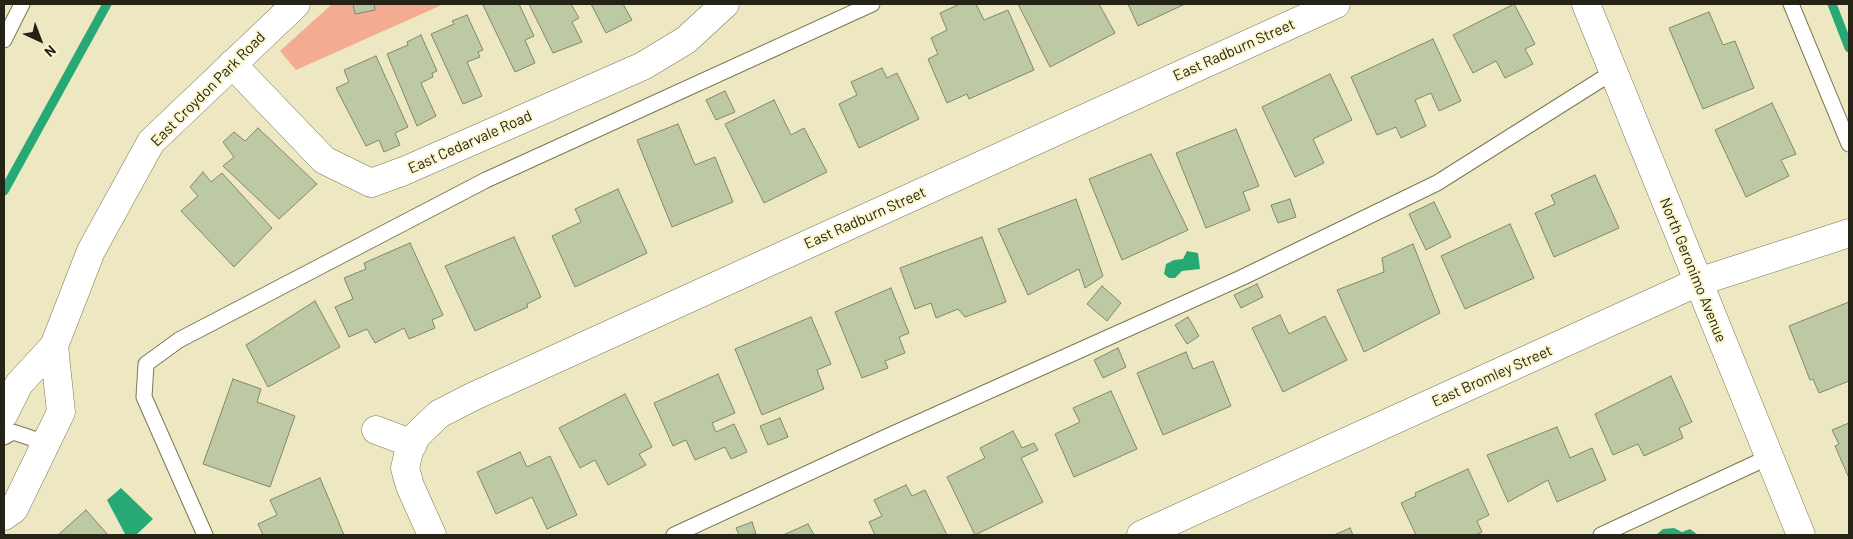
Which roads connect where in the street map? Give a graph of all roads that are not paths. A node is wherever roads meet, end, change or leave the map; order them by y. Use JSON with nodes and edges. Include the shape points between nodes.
{"nodes":[{"id":1,"x":22,"y":4,"type":"edge"},
{"id":2,"x":296,"y":4,"type":"edge"},
{"id":3,"x":724,"y":4,"type":"edge"},
{"id":4,"x":872,"y":4,"type":"edge"},
{"id":5,"x":1336,"y":4,"type":"edge"},
{"id":6,"x":1586,"y":4,"type":"edge"},
{"id":7,"x":1791,"y":4,"type":"edge"},
{"id":8,"x":9,"y":21,"type":"edge"},
{"id":9,"x":4,"y":40,"type":"edge"},
{"id":10,"x":232,"y":64,"type":"junction"},
{"id":11,"x":1612,"y":72,"type":"junction"},
{"id":12,"x":1849,"y":144,"type":"edge"},
{"id":13,"x":1849,"y":233,"type":"edge"},
{"id":14,"x":1698,"y":282,"type":"junction"},
{"id":15,"x":54,"y":346,"type":"junction"},
{"id":16,"x":4,"y":414,"type":"edge"},
{"id":17,"x":376,"y":430,"type":"dead end"},
{"id":18,"x":4,"y":437,"type":"edge"},
{"id":19,"x":411,"y":447,"type":"junction"},
{"id":20,"x":40,"y":454,"type":"junction"},
{"id":21,"x":1768,"y":457,"type":"junction"},
{"id":22,"x":4,"y":516,"type":"edge"},
{"id":23,"x":205,"y":535,"type":"edge"},
{"id":24,"x":432,"y":535,"type":"edge"},
{"id":25,"x":674,"y":535,"type":"edge"},
{"id":26,"x":1141,"y":535,"type":"edge"},
{"id":27,"x":1601,"y":535,"type":"edge"},
{"id":28,"x":1801,"y":535,"type":"edge"}],
"edges":[{"from":1,"to":8,"type":"lane"},
{"from":2,"to":10,"type":"street","name":"East Croydon Park Road"},
{"from":3,"to":10,"type":"street","name":"East Cedarvale Road","via":[[686,40],[643,66],[404,171],[371,182],[324,160]]},
{"from":4,"to":23,"type":"lane","via":[[486,180],[178,340],[146,364],[144,397]]},
{"from":5,"to":19,"type":"street","name":"East Radburn Street","via":[[472,397],[439,414],[417,435]]},
{"from":6,"to":11,"type":"street","name":"North Geronimo Avenue"},
{"from":7,"to":12,"type":"lane"},
{"from":8,"to":9,"type":"lane"},
{"from":10,"to":15,"type":"street","name":"East Croydon Park Road","via":[[151,142],[91,251]]},
{"from":11,"to":14,"type":"street","name":"North Geronimo Avenue"},
{"from":11,"to":25,"type":"lane","via":[[1437,183],[1241,278]]},
{"from":13,"to":14,"type":"street","name":"East Bromley Street"},
{"from":14,"to":21,"type":"street","name":"North Geronimo Avenue"},
{"from":14,"to":26,"type":"street","name":"East Bromley Street"},
{"from":15,"to":16,"type":"street","name":"East Croydon Park Road","via":[[19,384]]},
{"from":15,"to":20,"type":"street","name":"East Croydon Park Road","via":[[61,412]]},
{"from":17,"to":19,"type":"street"},
{"from":18,"to":20,"type":"lane","via":[[13,432],[34,439]]},
{"from":19,"to":24,"type":"street","via":[[405,468]]},
{"from":20,"to":22,"type":"street","name":"East Croydon Park Road","via":[[14,509]]},
{"from":21,"to":27,"type":"lane"},
{"from":21,"to":28,"type":"street","name":"North Geronimo Avenue"}]}
